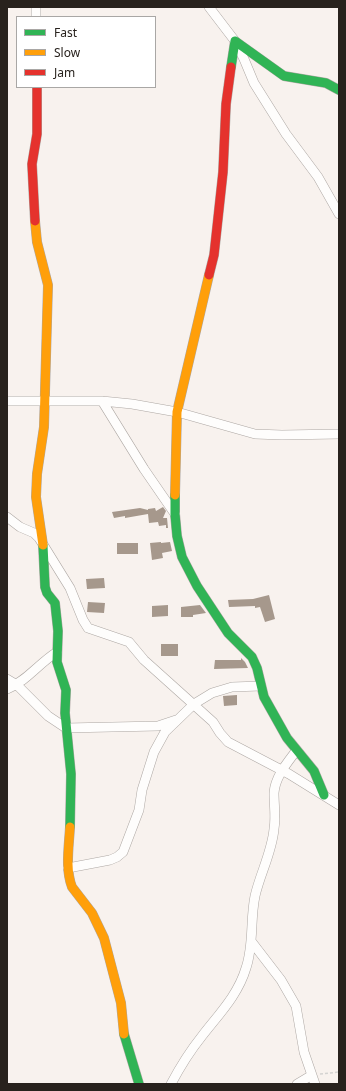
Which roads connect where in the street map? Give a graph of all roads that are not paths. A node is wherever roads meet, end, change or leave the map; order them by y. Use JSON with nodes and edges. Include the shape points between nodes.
{"nodes":[{"id":1,"x":208,"y":7,"type":"edge"},
{"id":2,"x":235,"y":41,"type":"junction"},
{"id":3,"x":38,"y":88,"type":"edge"},
{"id":4,"x":339,"y":90,"type":"edge"},
{"id":5,"x":339,"y":214,"type":"edge"},
{"id":6,"x":7,"y":401,"type":"edge"},
{"id":7,"x":46,"y":401,"type":"junction"},
{"id":8,"x":102,"y":401,"type":"junction"},
{"id":9,"x":177,"y":412,"type":"junction"},
{"id":10,"x":339,"y":434,"type":"edge"},
{"id":11,"x":175,"y":514,"type":"junction"},
{"id":12,"x":7,"y":517,"type":"edge"},
{"id":13,"x":43,"y":547,"type":"junction"},
{"id":14,"x":57,"y":652,"type":"junction"},
{"id":15,"x":7,"y":679,"type":"edge"},
{"id":16,"x":17,"y":685,"type":"junction"},
{"id":17,"x":260,"y":686,"type":"junction"},
{"id":18,"x":7,"y":689,"type":"edge"},
{"id":19,"x":194,"y":704,"type":"junction"},
{"id":20,"x":177,"y":720,"type":"junction"},
{"id":21,"x":66,"y":728,"type":"junction"},
{"id":22,"x":296,"y":751,"type":"junction"},
{"id":23,"x":282,"y":770,"type":"junction"},
{"id":24,"x":324,"y":795,"type":"junction"},
{"id":25,"x":339,"y":805,"type":"edge"},
{"id":26,"x":68,"y":868,"type":"junction"},
{"id":27,"x":251,"y":941,"type":"junction"},
{"id":28,"x":313,"y":1080,"type":"edge"},
{"id":29,"x":139,"y":1084,"type":"edge"},
{"id":30,"x":171,"y":1084,"type":"edge"},
{"id":31,"x":297,"y":1084,"type":"edge"}],
"edges":[{"from":1,"to":2,"type":"street"},
{"from":2,"to":4,"type":"street","via":[[284,76],[326,83]]},
{"from":2,"to":5,"type":"street","via":[[254,83],[286,134],[318,176]]},
{"from":2,"to":9,"type":"street","via":[[226,104],[223,172],[214,255]]},
{"from":3,"to":7,"type":"street","via":[[37,134],[32,164],[37,242],[48,285]]},
{"from":6,"to":7,"type":"street"},
{"from":7,"to":8,"type":"street"},
{"from":7,"to":13,"type":"street","via":[[36,497]]},
{"from":8,"to":9,"type":"street"},
{"from":8,"to":11,"type":"street"},
{"from":9,"to":10,"type":"street","via":[[255,434]]},
{"from":9,"to":11,"type":"street"},
{"from":11,"to":17,"type":"street","via":[[182,557],[197,586],[225,628],[252,656]]},
{"from":12,"to":13,"type":"street","via":[[34,534]]},
{"from":13,"to":14,"type":"street","via":[[45,587],[55,603],[58,617]]},
{"from":13,"to":19,"type":"street","via":[[70,588],[88,628],[129,642],[144,660]]},
{"from":14,"to":16,"type":"street"},
{"from":14,"to":21,"type":"street","via":[[57,666],[66,690]]},
{"from":15,"to":16,"type":"street"},
{"from":16,"to":18,"type":"street"},
{"from":16,"to":21,"type":"street","via":[[48,716]]},
{"from":17,"to":19,"type":"street","via":[[232,687],[212,693]]},
{"from":17,"to":22,"type":"street","via":[[286,738]]},
{"from":19,"to":20,"type":"street"},
{"from":19,"to":23,"type":"street","via":[[213,722],[228,742]]},
{"from":20,"to":21,"type":"street","via":[[158,726]]},
{"from":20,"to":26,"type":"street","via":[[165,732],[154,752],[142,790],[139,810],[123,852],[110,860]]},
{"from":21,"to":26,"type":"street","via":[[71,811]]},
{"from":22,"to":23,"type":"street"},
{"from":22,"to":24,"type":"street","via":[[314,771]]},
{"from":23,"to":24,"type":"street"},
{"from":23,"to":27,"type":"street","via":[[274,792],[274,830],[254,897]]},
{"from":24,"to":25,"type":"street"},
{"from":26,"to":29,"type":"street","via":[[72,887],[92,913],[104,938],[121,1003],[126,1045]]},
{"from":27,"to":28,"type":"street","via":[[281,980],[296,1006],[304,1052]]},
{"from":27,"to":30,"type":"street","via":[[247,967],[237,990],[197,1043]]},
{"from":28,"to":31,"type":"street"}]}
